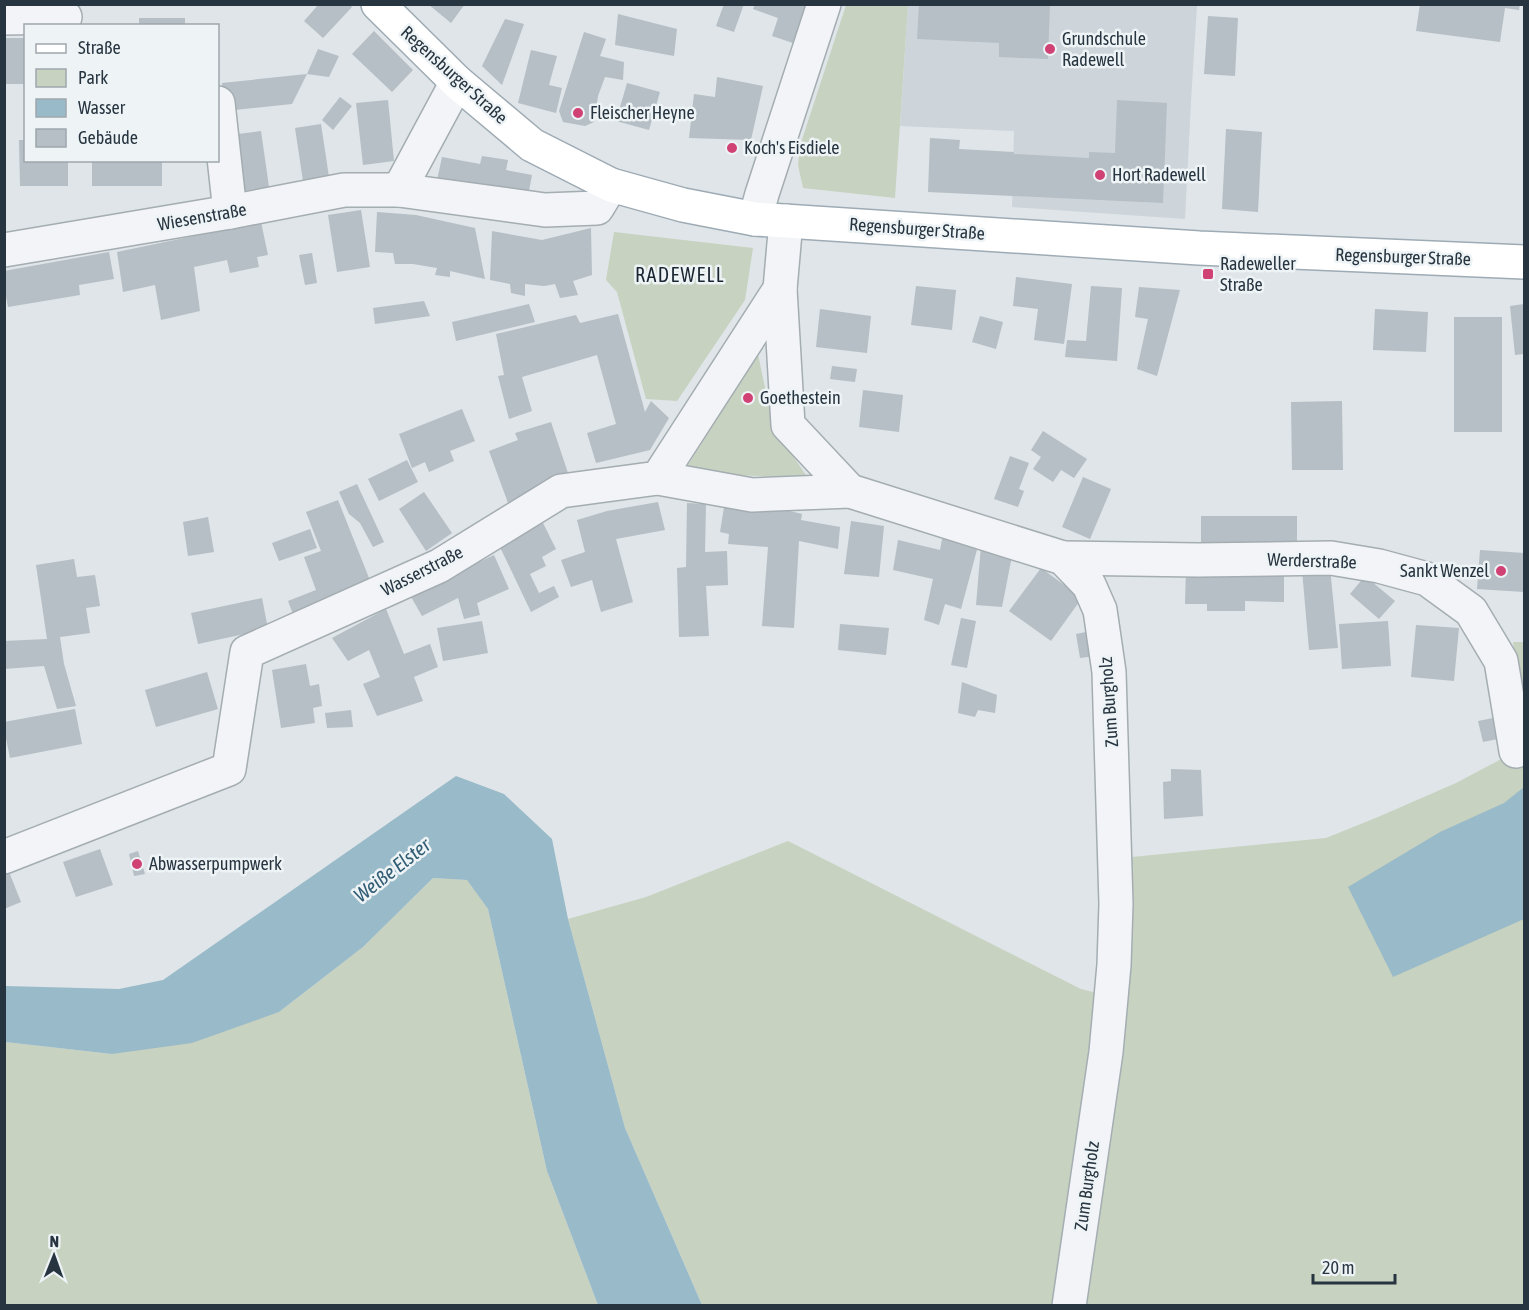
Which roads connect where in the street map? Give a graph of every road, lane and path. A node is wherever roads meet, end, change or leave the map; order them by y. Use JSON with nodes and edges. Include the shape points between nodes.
{"nodes":[{"id":1,"x":378,"y":4,"type":"edge"},
{"id":2,"x":824,"y":4,"type":"edge"},
{"id":3,"x":65,"y":17,"type":"dead end"},
{"id":4,"x":4,"y":18,"type":"edge"},
{"id":5,"x":457,"y":82,"type":"junction"},
{"id":6,"x":219,"y":112,"type":"edge"},
{"id":7,"x":611,"y":184,"type":"junction"},
{"id":8,"x":399,"y":190,"type":"junction"},
{"id":9,"x":230,"y":212,"type":"junction"},
{"id":10,"x":771,"y":220,"type":"junction"},
{"id":11,"x":4,"y":250,"type":"edge"},
{"id":12,"x":1524,"y":262,"type":"edge"},
{"id":13,"x":780,"y":289,"type":"junction"},
{"id":14,"x":658,"y":478,"type":"junction"},
{"id":15,"x":850,"y":490,"type":"junction"},
{"id":16,"x":1063,"y":558,"type":"junction"},
{"id":17,"x":1516,"y":751,"type":"dead end"},
{"id":18,"x":4,"y":857,"type":"edge"},
{"id":19,"x":1072,"y":1291,"type":"edge"}],
"edges":[{"from":1,"to":5,"type":"main road","name":"Regensburger Straße"},
{"from":2,"to":10,"type":"street","via":[[762,194]]},
{"from":3,"to":4,"type":"street"},
{"from":5,"to":7,"type":"main road","name":"Regensburger Straße","via":[[532,145]]},
{"from":5,"to":8,"type":"street"},
{"from":6,"to":9,"type":"street"},
{"from":7,"to":8,"type":"street","name":"Wiesenstraße","via":[[597,208],[545,210]]},
{"from":7,"to":10,"type":"main road","name":"Regensburger Straße","via":[[683,205]]},
{"from":8,"to":9,"type":"street","name":"Wiesenstraße","via":[[344,190]]},
{"from":9,"to":11,"type":"street","name":"Wiesenstraße"},
{"from":10,"to":12,"type":"main road","name":"Regensburger Straße","via":[[1199,248]]},
{"from":10,"to":13,"type":"street"},
{"from":13,"to":14,"type":"street"},
{"from":13,"to":15,"type":"street","name":"Zum Burgholz","via":[[788,424]]},
{"from":14,"to":15,"type":"street","via":[[752,495]]},
{"from":14,"to":18,"type":"street","name":"Wasserstraße","via":[[561,490],[439,566],[248,652],[229,769]]},
{"from":15,"to":16,"type":"street","name":"Zum Burgholz"},
{"from":16,"to":17,"type":"street","name":"Werderstraße","via":[[1331,558],[1427,579],[1471,611],[1501,662]]},
{"from":16,"to":19,"type":"street","name":"Zum Burgholz","via":[[1089,585],[1100,610],[1108,672],[1116,904],[1106,1052]]}]}
